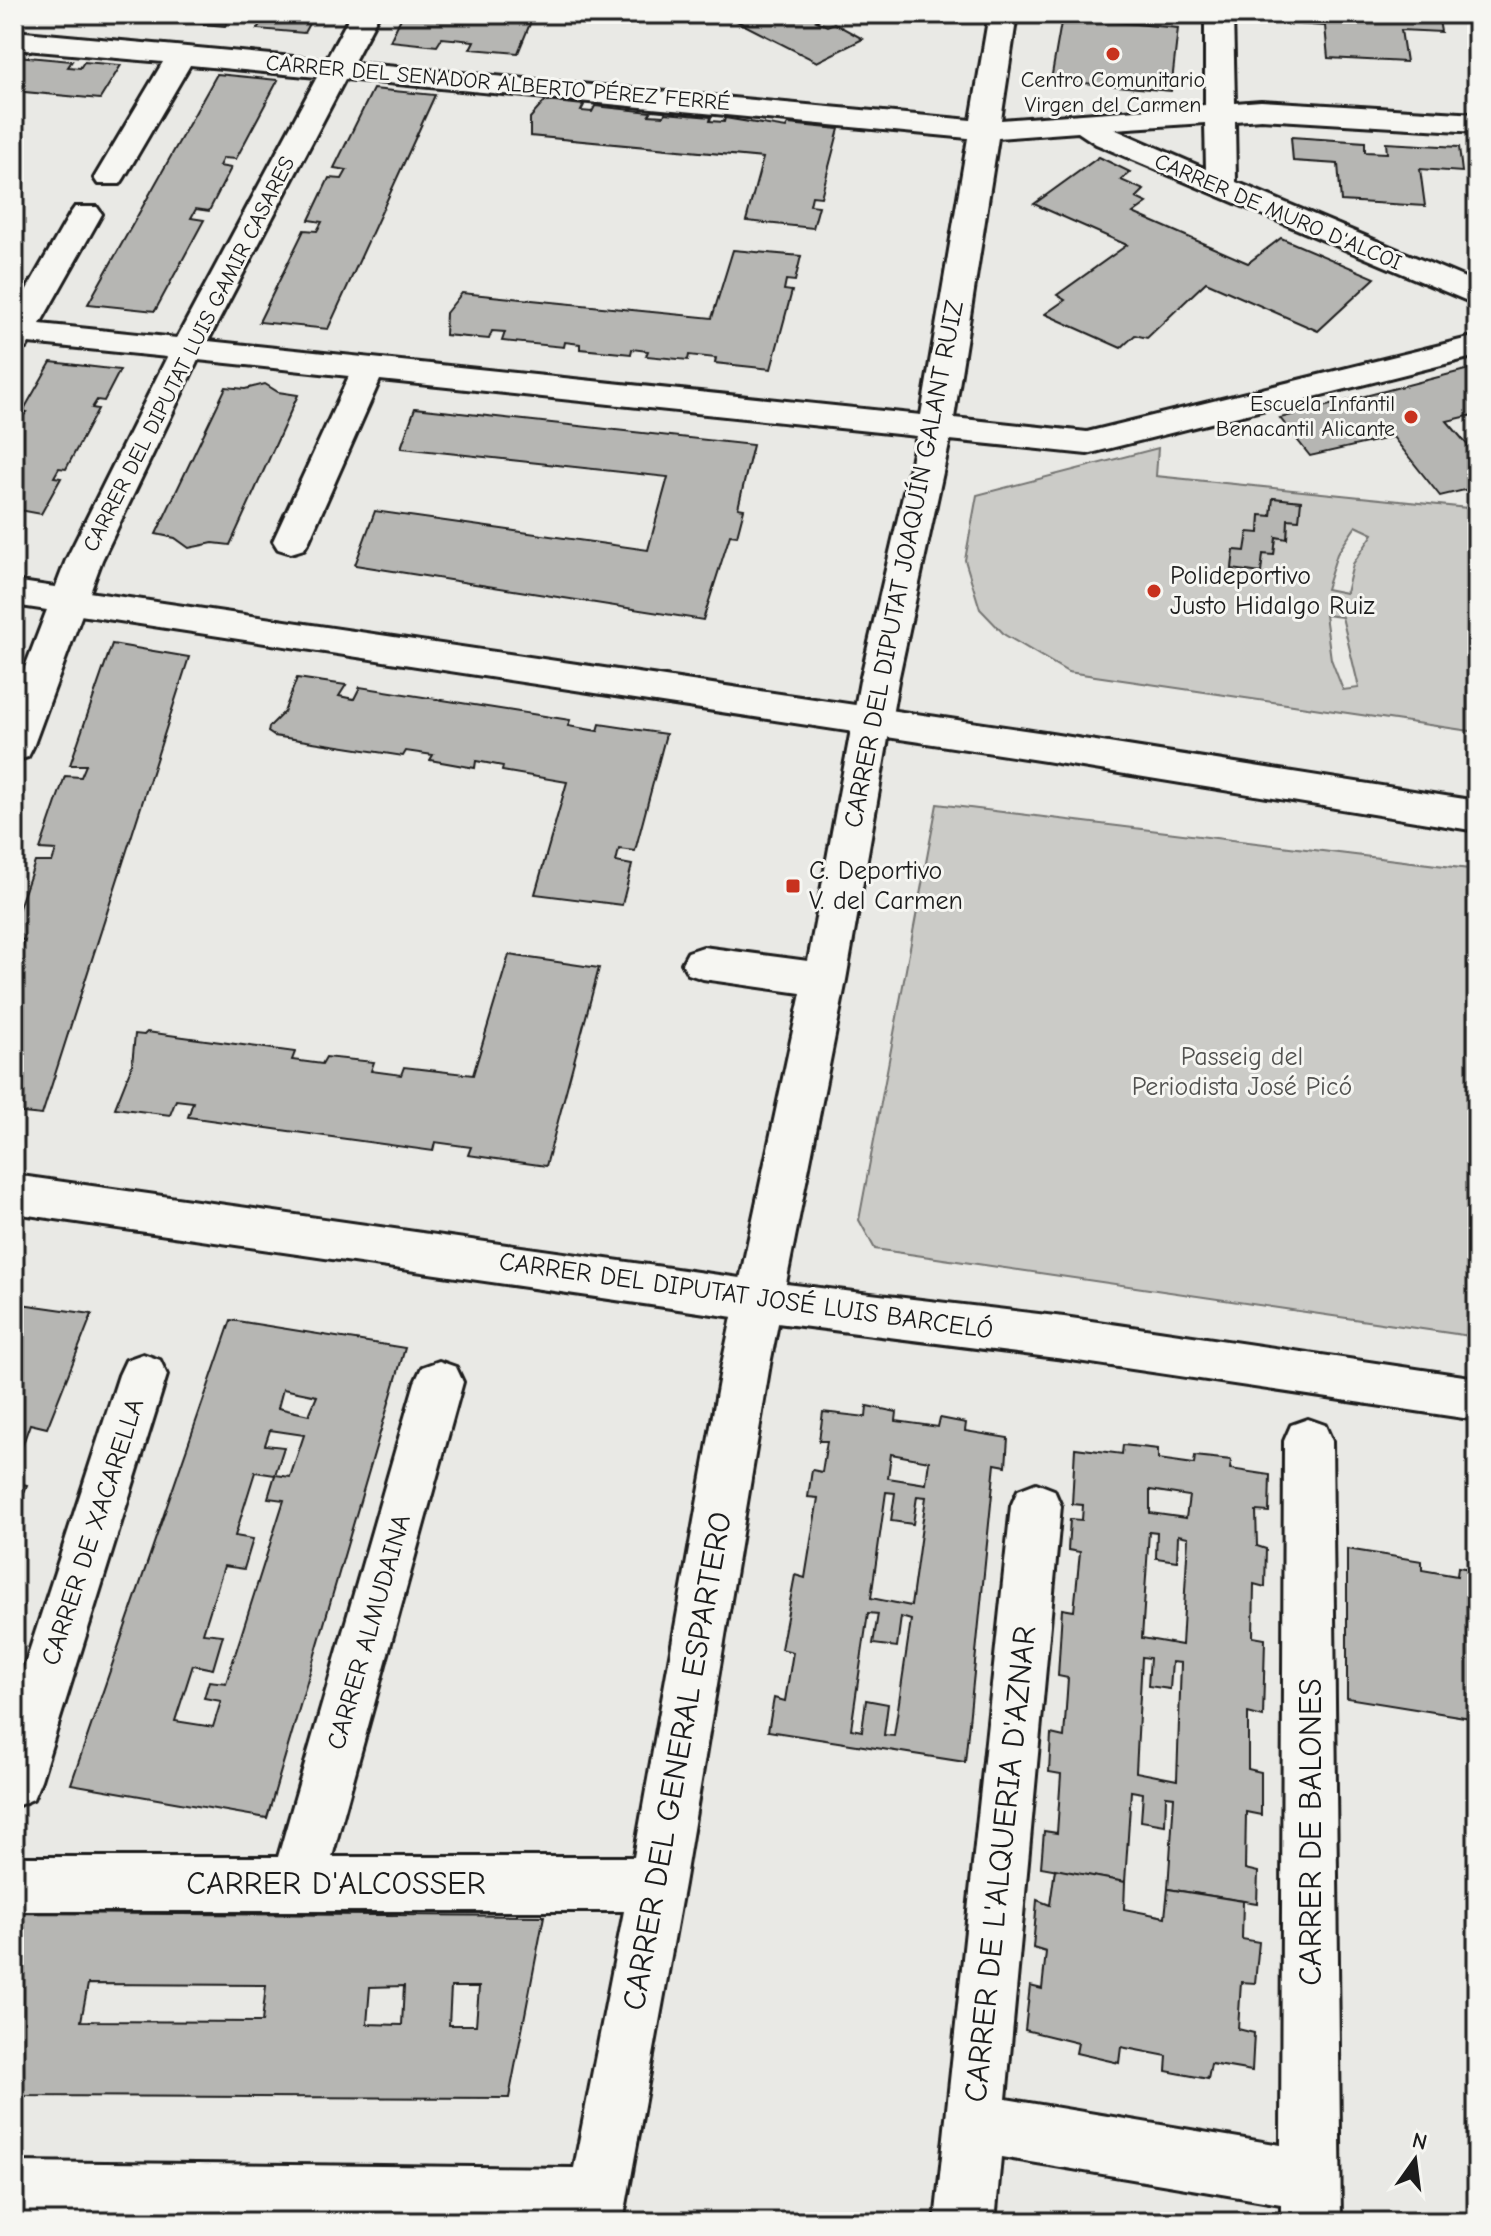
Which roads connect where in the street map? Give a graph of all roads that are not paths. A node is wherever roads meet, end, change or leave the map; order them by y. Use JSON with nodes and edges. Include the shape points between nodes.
{"nodes":[{"id":1,"x":365,"y":14,"type":"edge"},
{"id":2,"x":1003,"y":14,"type":"edge"},
{"id":3,"x":1219,"y":14,"type":"edge"},
{"id":4,"x":14,"y":40,"type":"edge"},
{"id":5,"x":182,"y":55,"type":"junction"},
{"id":6,"x":336,"y":67,"type":"junction"},
{"id":7,"x":1219,"y":112,"type":"junction"},
{"id":8,"x":1083,"y":122,"type":"junction"},
{"id":9,"x":1477,"y":123,"type":"edge"},
{"id":10,"x":982,"y":130,"type":"junction"},
{"id":11,"x":109,"y":178,"type":"dead end"},
{"id":12,"x":1221,"y":187,"type":"junction"},
{"id":13,"x":86,"y":214,"type":"dead end"},
{"id":14,"x":1477,"y":295,"type":"edge"},
{"id":15,"x":16,"y":334,"type":"edge"},
{"id":16,"x":1477,"y":346,"type":"edge"},
{"id":17,"x":187,"y":349,"type":"junction"},
{"id":18,"x":369,"y":368,"type":"junction"},
{"id":19,"x":936,"y":427,"type":"junction"},
{"id":20,"x":291,"y":541,"type":"dead end"},
{"id":21,"x":14,"y":593,"type":"edge"},
{"id":22,"x":69,"y":601,"type":"junction"},
{"id":23,"x":872,"y":721,"type":"junction"},
{"id":24,"x":14,"y":747,"type":"edge"},
{"id":25,"x":1477,"y":816,"type":"edge"},
{"id":26,"x":703,"y":963,"type":"dead end"},
{"id":27,"x":825,"y":980,"type":"junction"},
{"id":28,"x":14,"y":1194,"type":"edge"},
{"id":29,"x":761,"y":1301,"type":"junction"},
{"id":30,"x":143,"y":1375,"type":"dead end"},
{"id":31,"x":439,"y":1382,"type":"dead end"},
{"id":32,"x":1477,"y":1399,"type":"edge"},
{"id":33,"x":1308,"y":1441,"type":"dead end"},
{"id":34,"x":1036,"y":1506,"type":"dead end"},
{"id":35,"x":14,"y":1780,"type":"edge"},
{"id":36,"x":298,"y":1882,"type":"junction"},
{"id":37,"x":14,"y":1884,"type":"edge"},
{"id":38,"x":657,"y":1884,"type":"junction"},
{"id":39,"x":974,"y":2123,"type":"junction"},
{"id":40,"x":14,"y":2192,"type":"edge"},
{"id":41,"x":1311,"y":2200,"type":"edge"},
{"id":42,"x":596,"y":2210,"type":"edge"},
{"id":43,"x":965,"y":2222,"type":"edge"}],
"edges":[{"from":1,"to":6,"type":"street","name":"CARRER DEL DIPUTAT LUIS GAMIR CASARES"},
{"from":2,"to":10,"type":"street","name":"CARRER DEL DIPUTAT JOAQUÍN GALANT RUIZ"},
{"from":3,"to":7,"type":"street"},
{"from":4,"to":5,"type":"street","name":"CARRER DEL SENADOR ALBERTO PÉREZ FERRÉ"},
{"from":5,"to":6,"type":"street","name":"CARRER DEL SENADOR ALBERTO PÉREZ FERRÉ"},
{"from":5,"to":11,"type":"street"},
{"from":6,"to":10,"type":"street","name":"CARRER DEL SENADOR ALBERTO PÉREZ FERRÉ"},
{"from":6,"to":17,"type":"street","name":"CARRER DEL DIPUTAT LUIS GAMIR CASARES"},
{"from":7,"to":8,"type":"street","name":"CARRER DEL SENADOR ALBERTO PÉREZ FERRÉ"},
{"from":7,"to":9,"type":"street","name":"CARRER DEL SENADOR ALBERTO PÉREZ FERRÉ"},
{"from":7,"to":12,"type":"street"},
{"from":8,"to":10,"type":"street","name":"CARRER DEL SENADOR ALBERTO PÉREZ FERRÉ"},
{"from":8,"to":12,"type":"street","name":"CARRER DE MURO D'ALCOI","via":[[1107,138]]},
{"from":10,"to":19,"type":"street","name":"CARRER DEL DIPUTAT JOAQUÍN GALANT RUIZ"},
{"from":12,"to":14,"type":"street","name":"CARRER DE MURO D'ALCOI"},
{"from":13,"to":15,"type":"street"},
{"from":15,"to":17,"type":"street"},
{"from":16,"to":19,"type":"street","via":[[1087,443]]},
{"from":17,"to":18,"type":"street"},
{"from":17,"to":22,"type":"street","name":"CARRER DEL DIPUTAT LUIS GAMIR CASARES"},
{"from":18,"to":19,"type":"street"},
{"from":18,"to":20,"type":"street"},
{"from":19,"to":23,"type":"street","name":"CARRER DEL DIPUTAT JOAQUÍN GALANT RUIZ"},
{"from":21,"to":22,"type":"street"},
{"from":22,"to":23,"type":"street"},
{"from":22,"to":24,"type":"street","name":"CARRER DEL DIPUTAT LUIS GAMIR CASARES"},
{"from":23,"to":25,"type":"street"},
{"from":23,"to":27,"type":"street","name":"CARRER DEL DIPUTAT JOAQUÍN GALANT RUIZ"},
{"from":26,"to":27,"type":"street"},
{"from":27,"to":29,"type":"street","name":"CARRER DEL DIPUTAT JOAQUÍN GALANT RUIZ"},
{"from":28,"to":29,"type":"street","name":"CARRER DEL DIPUTAT JOSÉ LUIS BARCELÓ"},
{"from":29,"to":32,"type":"street","name":"CARRER DEL DIPUTAT JOSÉ LUIS BARCELÓ","via":[[1064,1338]]},
{"from":29,"to":38,"type":"street","name":"CARRER DEL GENERAL ESPARTERO"},
{"from":30,"to":35,"type":"street","name":"CARRER DE XACARELLA"},
{"from":31,"to":36,"type":"street","name":"CARRER ALMUDAINA"},
{"from":33,"to":41,"type":"street","name":"CARRER DE BALONES"},
{"from":34,"to":39,"type":"street","name":"CARRER DE L'ALQUERIA D'AZNAR"},
{"from":36,"to":37,"type":"street","name":"CARRER D'ALCOSSER"},
{"from":36,"to":38,"type":"street","name":"CARRER D'ALCOSSER"},
{"from":38,"to":42,"type":"street","name":"CARRER DEL GENERAL ESPARTERO"},
{"from":39,"to":41,"type":"street"},
{"from":39,"to":43,"type":"street","name":"CARRER DE L'ALQUERIA D'AZNAR"},
{"from":40,"to":42,"type":"street"}]}
